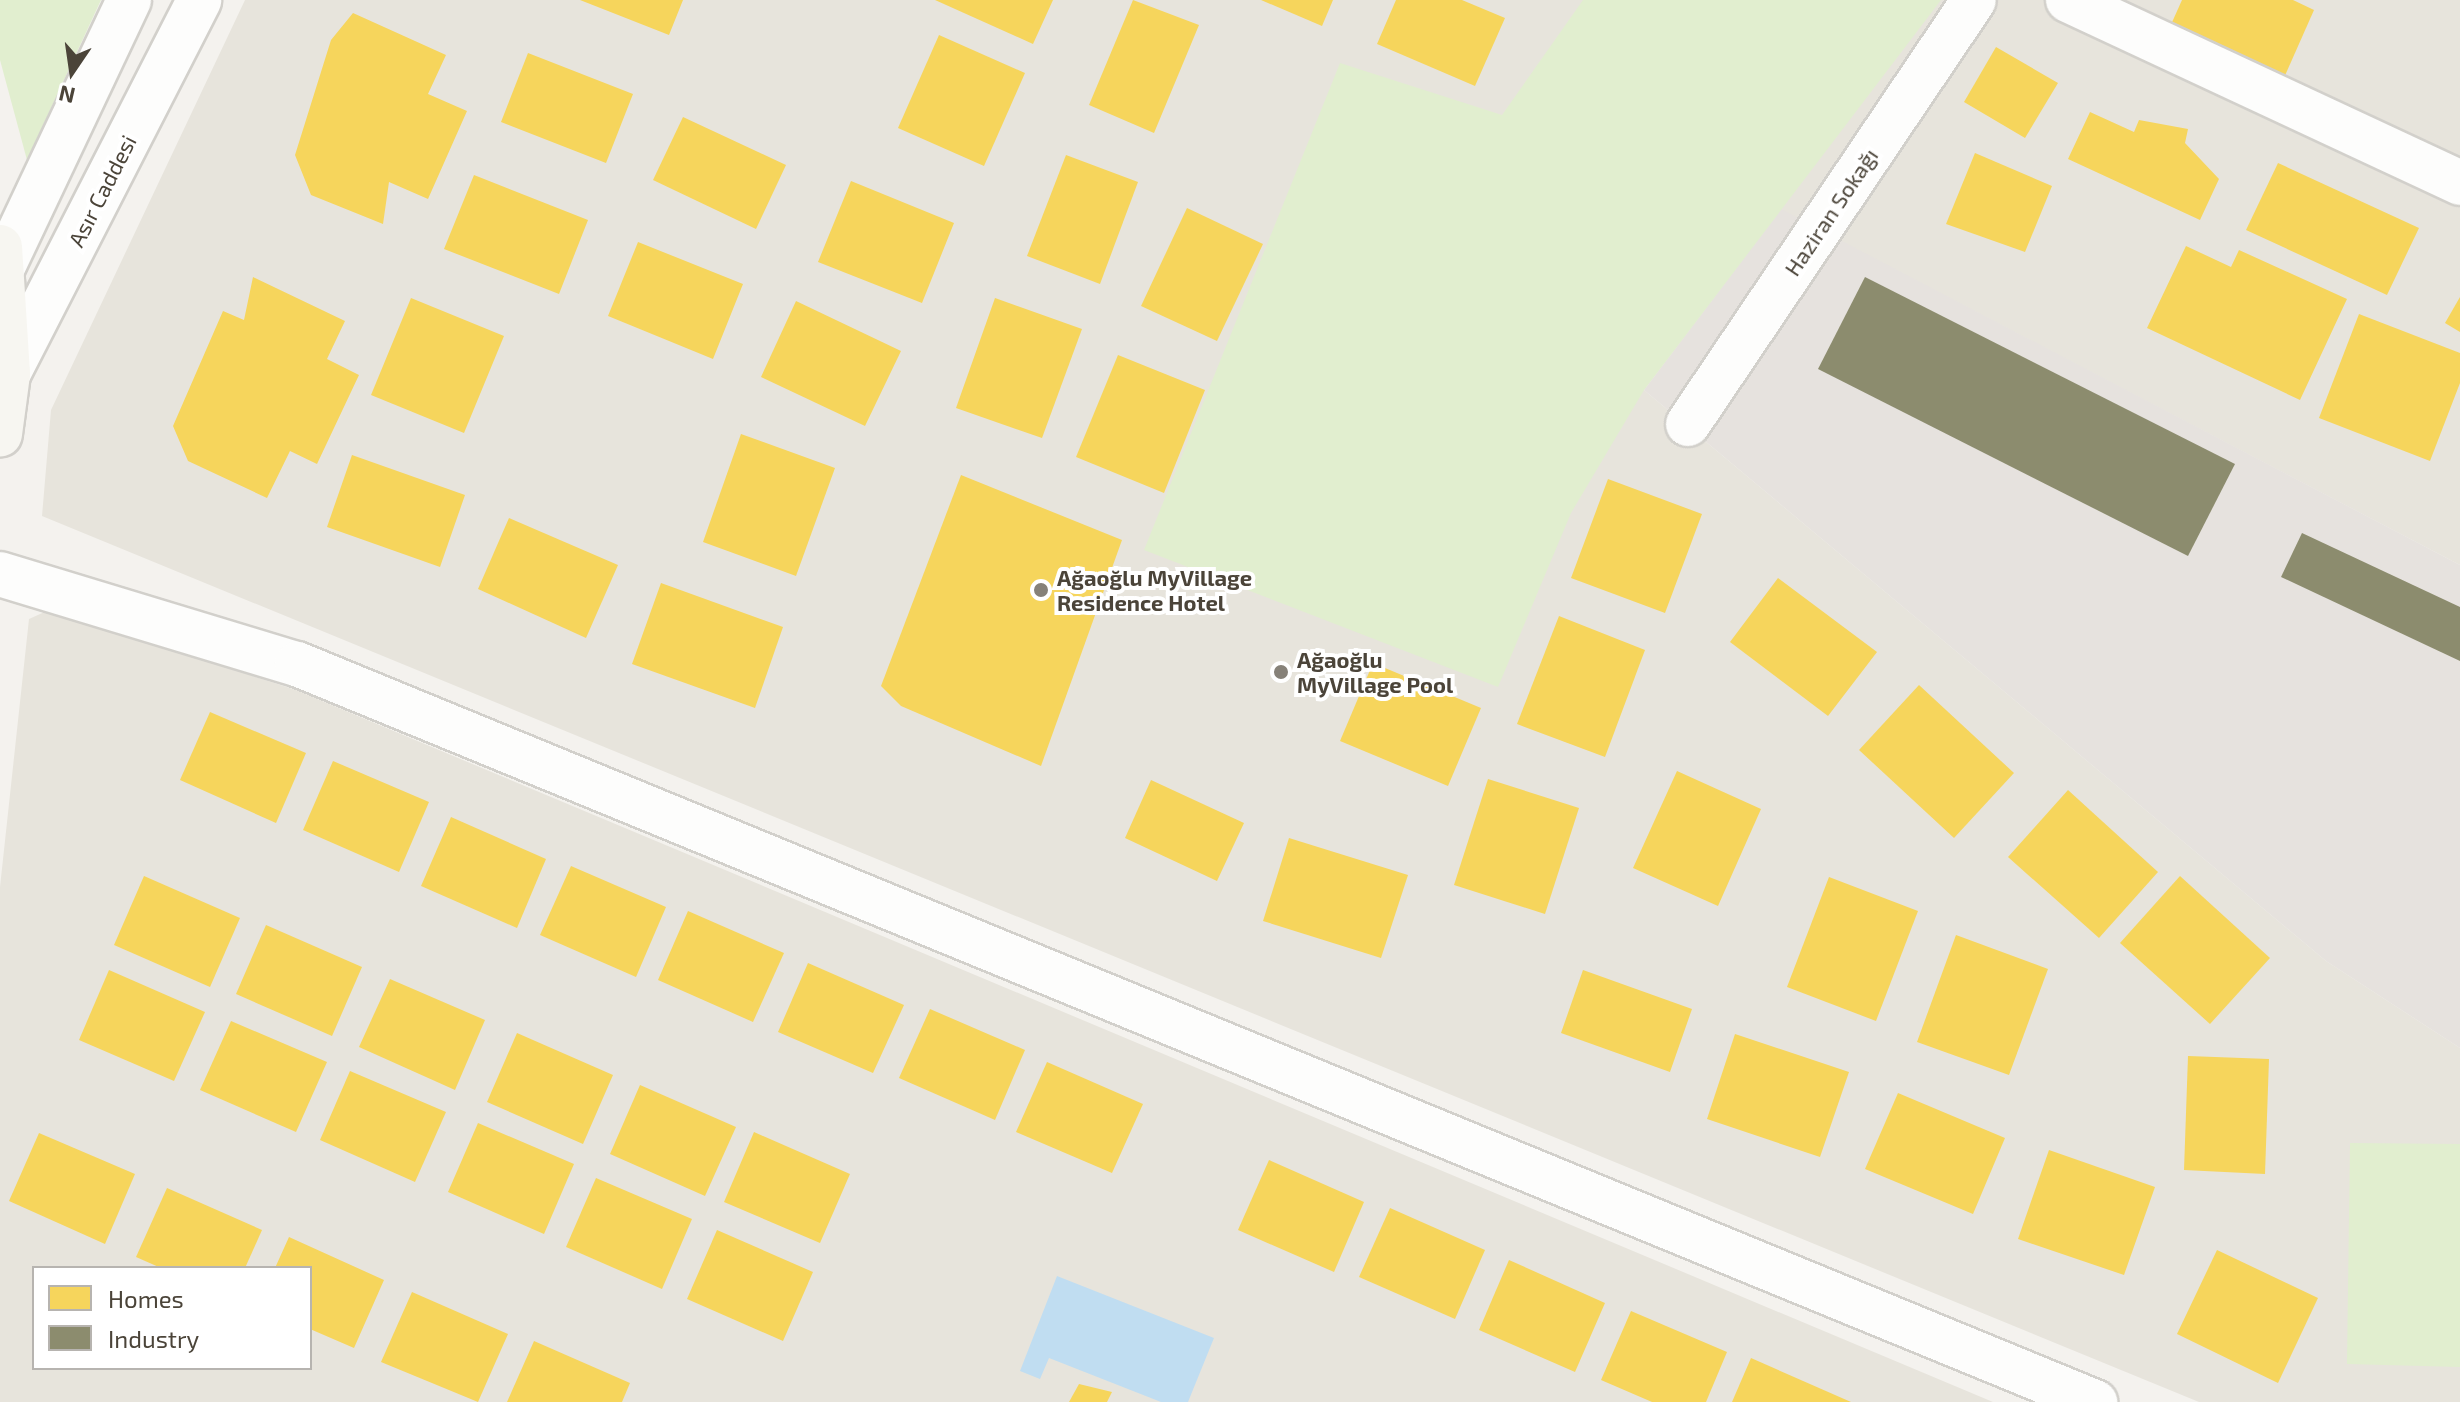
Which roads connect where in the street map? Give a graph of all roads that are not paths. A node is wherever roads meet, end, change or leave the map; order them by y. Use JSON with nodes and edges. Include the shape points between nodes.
{"nodes":[{"id":1,"x":129,"y":0,"type":"edge"},
{"id":2,"x":199,"y":0,"type":"edge"},
{"id":3,"x":1974,"y":0,"type":"edge"},
{"id":4,"x":2068,"y":0,"type":"edge"},
{"id":5,"x":2460,"y":183,"type":"edge"},
{"id":6,"x":1,"y":262,"type":"edge"},
{"id":7,"x":4,"y":371,"type":"edge"},
{"id":8,"x":1688,"y":424,"type":"dead end"},
{"id":9,"x":0,"y":434,"type":"edge"},
{"id":10,"x":0,"y":574,"type":"edge"},
{"id":11,"x":2095,"y":1402,"type":"edge"}],
"edges":[{"from":1,"to":6,"type":"street"},
{"from":2,"to":7,"type":"street","name":"Asır Caddesi"},
{"from":3,"to":8,"type":"street","name":"Haziran Sokağı"},
{"from":4,"to":5,"type":"street"},
{"from":6,"to":7,"type":"main road"},
{"from":7,"to":9,"type":"main road"},
{"from":10,"to":11,"type":"street","via":[[297,664]]}]}
